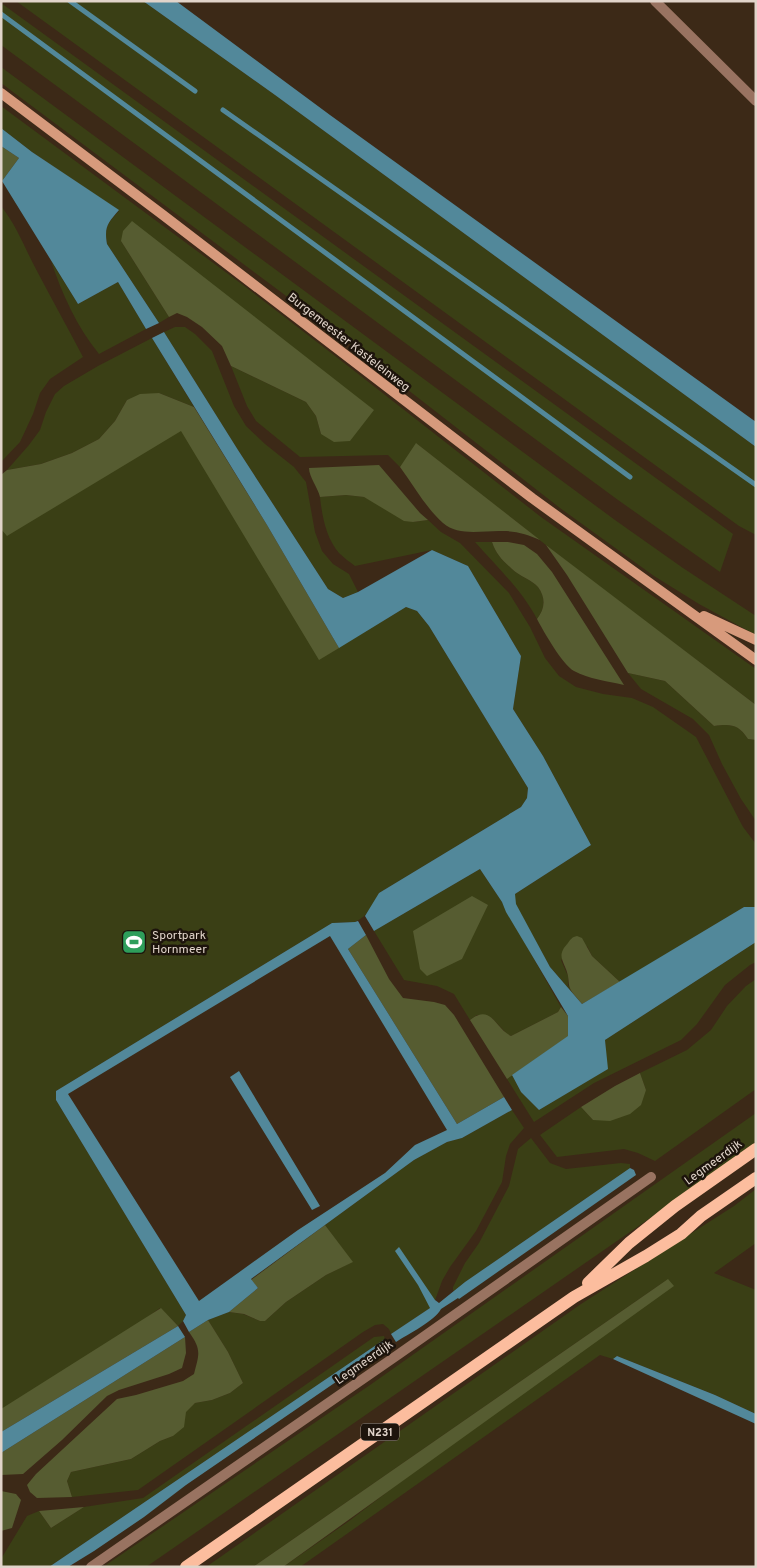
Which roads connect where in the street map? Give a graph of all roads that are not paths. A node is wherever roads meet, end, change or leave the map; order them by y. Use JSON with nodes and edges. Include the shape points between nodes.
{"nodes":[{"id":1,"x":655,"y":1,"type":"edge"},
{"id":2,"x":1,"y":93,"type":"edge"},
{"id":3,"x":756,"y":101,"type":"edge"},
{"id":4,"x":684,"y":608,"type":"junction"},
{"id":5,"x":756,"y":640,"type":"edge"},
{"id":6,"x":756,"y":660,"type":"edge"},
{"id":7,"x":756,"y":1149,"type":"edge"},
{"id":8,"x":651,"y":1177,"type":"dead end"},
{"id":9,"x":756,"y":1178,"type":"edge"},
{"id":10,"x":574,"y":1297,"type":"junction"},
{"id":11,"x":91,"y":1567,"type":"edge"},
{"id":12,"x":186,"y":1567,"type":"edge"}],
"edges":[{"from":1,"to":3,"type":"street"},
{"from":2,"to":4,"type":"main road","name":"Burgemeester Kasteleinweg","via":[[532,498]]},
{"from":4,"to":5,"type":"main road","name":"Burgemeester Kasteleinweg"},
{"from":4,"to":6,"type":"main road","name":"Burgemeester Kasteleinweg"},
{"from":7,"to":10,"type":"main road","name":"Legmeerdijk","number":"N231","via":[[668,1212]]},
{"from":8,"to":11,"type":"street","name":"Legmeerdijk"},
{"from":9,"to":10,"type":"main road","name":"Legmeerdijk","number":"N231","via":[[681,1234]]},
{"from":10,"to":12,"type":"main road","name":"Legmeerdijk","number":"N231"}]}
